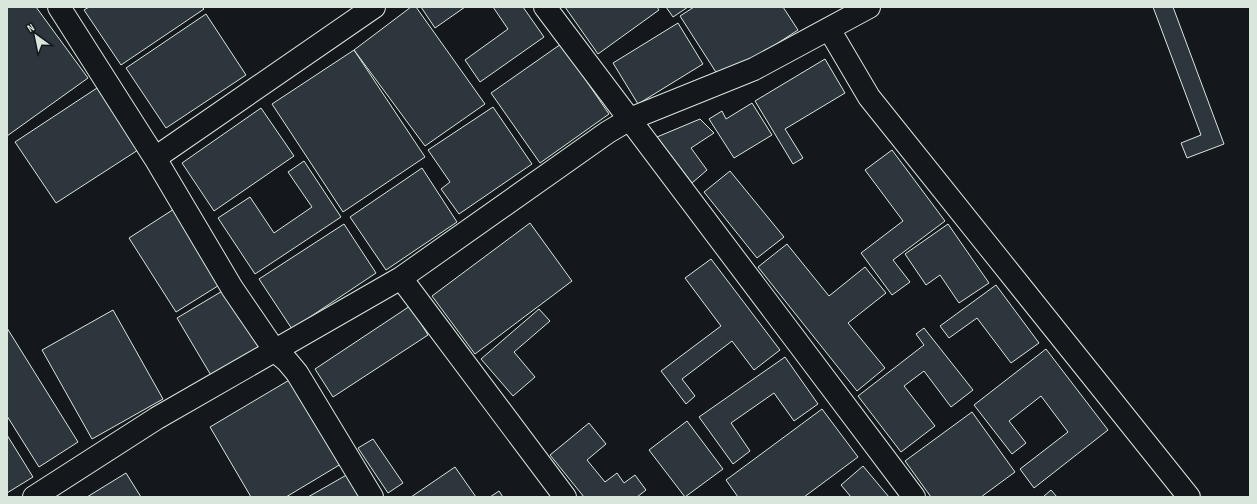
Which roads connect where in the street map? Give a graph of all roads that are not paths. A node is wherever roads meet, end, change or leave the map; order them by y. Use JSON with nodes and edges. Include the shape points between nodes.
{"nodes":[{"id":1,"x":58,"y":7,"type":"edge"},
{"id":2,"x":374,"y":7,"type":"edge"},
{"id":3,"x":545,"y":7,"type":"edge"},
{"id":4,"x":869,"y":7,"type":"edge"},
{"id":5,"x":829,"y":29,"type":"junction"},
{"id":6,"x":630,"y":119,"type":"junction"},
{"id":7,"x":155,"y":158,"type":"junction"},
{"id":8,"x":401,"y":278,"type":"junction"},
{"id":9,"x":275,"y":352,"type":"junction"},
{"id":10,"x":42,"y":495,"type":"edge"},
{"id":11,"x":372,"y":497,"type":"edge"},
{"id":12,"x":565,"y":497,"type":"edge"},
{"id":13,"x":914,"y":497,"type":"edge"},
{"id":14,"x":1189,"y":497,"type":"edge"}],
"edges":[{"from":1,"to":7,"type":"street"},
{"from":2,"to":7,"type":"street"},
{"from":3,"to":6,"type":"street"},
{"from":4,"to":5,"type":"street"},
{"from":5,"to":6,"type":"street","via":[[754,69]]},
{"from":5,"to":14,"type":"street","via":[[869,97]]},
{"from":6,"to":8,"type":"street"},
{"from":6,"to":13,"type":"street"},
{"from":7,"to":9,"type":"street","via":[[232,288]]},
{"from":8,"to":9,"type":"street"},
{"from":8,"to":12,"type":"street"},
{"from":9,"to":10,"type":"street","via":[[157,418]]},
{"from":9,"to":11,"type":"street","via":[[297,373]]}]}
